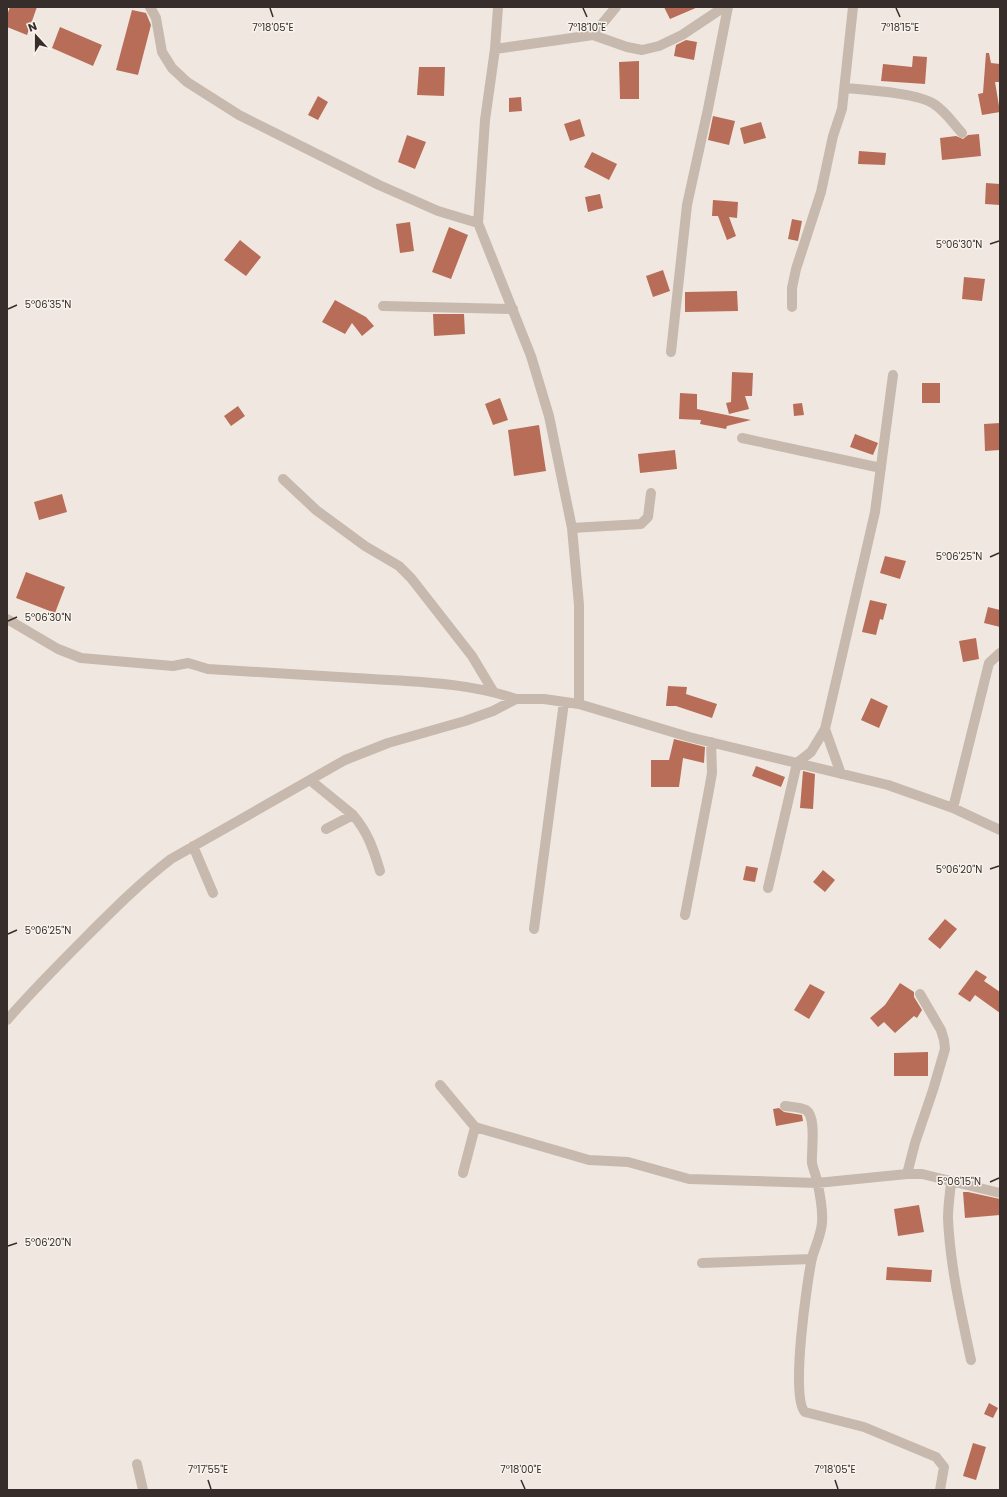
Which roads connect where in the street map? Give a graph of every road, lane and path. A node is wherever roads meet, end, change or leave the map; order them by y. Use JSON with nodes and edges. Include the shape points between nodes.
{"nodes":[{"id":1,"x":498,"y":7,"type":"edge"},
{"id":2,"x":616,"y":7,"type":"edge"},
{"id":3,"x":724,"y":7,"type":"edge"},
{"id":4,"x":728,"y":7,"type":"edge"},
{"id":5,"x":853,"y":7,"type":"edge"},
{"id":6,"x":151,"y":8,"type":"edge"},
{"id":7,"x":593,"y":35,"type":"junction"},
{"id":8,"x":495,"y":48,"type":"junction"},
{"id":9,"x":844,"y":88,"type":"junction"},
{"id":10,"x":962,"y":133,"type":"dead end"},
{"id":11,"x":478,"y":223,"type":"junction"},
{"id":12,"x":383,"y":306,"type":"dead end"},
{"id":13,"x":792,"y":307,"type":"dead end"},
{"id":14,"x":512,"y":309,"type":"junction"},
{"id":15,"x":671,"y":352,"type":"dead end"},
{"id":16,"x":893,"y":375,"type":"dead end"},
{"id":17,"x":742,"y":438,"type":"dead end"},
{"id":18,"x":880,"y":468,"type":"junction"},
{"id":19,"x":283,"y":479,"type":"dead end"},
{"id":20,"x":652,"y":493,"type":"dead end"},
{"id":21,"x":572,"y":528,"type":"junction"},
{"id":22,"x":7,"y":619,"type":"edge"},
{"id":23,"x":1000,"y":653,"type":"edge"},
{"id":24,"x":494,"y":691,"type":"junction"},
{"id":25,"x":516,"y":699,"type":"junction"},
{"id":26,"x":564,"y":702,"type":"junction"},
{"id":27,"x":579,"y":704,"type":"junction"},
{"id":28,"x":825,"y":730,"type":"junction"},
{"id":29,"x":711,"y":742,"type":"junction"},
{"id":30,"x":797,"y":763,"type":"junction"},
{"id":31,"x":841,"y":774,"type":"junction"},
{"id":32,"x":310,"y":780,"type":"junction"},
{"id":33,"x":953,"y":808,"type":"junction"},
{"id":34,"x":354,"y":815,"type":"junction"},
{"id":35,"x":326,"y":829,"type":"dead end"},
{"id":36,"x":1000,"y":830,"type":"edge"},
{"id":37,"x":193,"y":846,"type":"junction"},
{"id":38,"x":380,"y":871,"type":"dead end"},
{"id":39,"x":768,"y":888,"type":"dead end"},
{"id":40,"x":213,"y":893,"type":"dead end"},
{"id":41,"x":685,"y":915,"type":"dead end"},
{"id":42,"x":534,"y":929,"type":"dead end"},
{"id":43,"x":920,"y":994,"type":"dead end"},
{"id":44,"x":7,"y":1020,"type":"edge"},
{"id":45,"x":440,"y":1085,"type":"dead end"},
{"id":46,"x":785,"y":1106,"type":"dead end"},
{"id":47,"x":475,"y":1127,"type":"junction"},
{"id":48,"x":463,"y":1173,"type":"dead end"},
{"id":49,"x":907,"y":1174,"type":"junction"},
{"id":50,"x":951,"y":1182,"type":"junction"},
{"id":51,"x":818,"y":1183,"type":"junction"},
{"id":52,"x":1000,"y":1193,"type":"edge"},
{"id":53,"x":812,"y":1259,"type":"junction"},
{"id":54,"x":702,"y":1263,"type":"dead end"},
{"id":55,"x":971,"y":1360,"type":"dead end"},
{"id":56,"x":137,"y":1464,"type":"dead end"},
{"id":57,"x":143,"y":1490,"type":"edge"},
{"id":58,"x":940,"y":1490,"type":"edge"}],
"edges":[{"from":1,"to":8,"type":"street"},
{"from":2,"to":7,"type":"street"},
{"from":3,"to":7,"type":"street","via":[[682,35],[659,46],[642,50]]},
{"from":4,"to":15,"type":"street","via":[[687,205]]},
{"from":5,"to":9,"type":"street"},
{"from":6,"to":11,"type":"street","via":[[156,18],[162,52],[172,68],[186,82],[239,115],[379,185],[438,211]]},
{"from":7,"to":8,"type":"street"},
{"from":8,"to":11,"type":"street","via":[[485,120]]},
{"from":9,"to":10,"type":"street","via":[[920,98],[933,103],[943,111]]},
{"from":9,"to":13,"type":"street","via":[[842,109],[833,136],[821,192],[796,269]]},
{"from":11,"to":14,"type":"street"},
{"from":12,"to":14,"type":"street"},
{"from":14,"to":21,"type":"street","via":[[531,356],[549,416]]},
{"from":16,"to":18,"type":"street"},
{"from":17,"to":18,"type":"street"},
{"from":18,"to":28,"type":"street","via":[[875,512]]},
{"from":19,"to":24,"type":"street","via":[[322,514],[365,546],[399,566],[411,578],[472,656]]},
{"from":20,"to":21,"type":"street","via":[[648,517],[641,524]]},
{"from":21,"to":27,"type":"street","via":[[579,604]]},
{"from":22,"to":24,"type":"street","via":[[64,652],[94,660],[173,666],[188,663],[208,669],[395,680]]},
{"from":23,"to":33,"type":"street","via":[[989,662]]},
{"from":24,"to":25,"type":"street"},
{"from":25,"to":26,"type":"street"},
{"from":25,"to":32,"type":"street","via":[[465,721],[388,743],[345,760]]},
{"from":26,"to":27,"type":"street"},
{"from":26,"to":42,"type":"street"},
{"from":27,"to":29,"type":"street"},
{"from":28,"to":30,"type":"street","via":[[811,752]]},
{"from":28,"to":31,"type":"street"},
{"from":29,"to":30,"type":"street"},
{"from":29,"to":41,"type":"street","via":[[712,773]]},
{"from":30,"to":31,"type":"street"},
{"from":30,"to":39,"type":"street"},
{"from":31,"to":33,"type":"street","via":[[888,785]]},
{"from":32,"to":34,"type":"street"},
{"from":32,"to":37,"type":"street"},
{"from":33,"to":36,"type":"street"},
{"from":34,"to":35,"type":"street"},
{"from":34,"to":38,"type":"street","via":[[371,842]]},
{"from":37,"to":40,"type":"street"},
{"from":37,"to":44,"type":"street","via":[[151,874],[35,988]]},
{"from":43,"to":49,"type":"street","via":[[941,1030],[945,1049]]},
{"from":45,"to":47,"type":"street"},
{"from":46,"to":51,"type":"street","via":[[802,1108],[811,1116],[812,1163]]},
{"from":47,"to":48,"type":"street"},
{"from":47,"to":51,"type":"street","via":[[589,1160],[628,1162],[689,1179]]},
{"from":49,"to":50,"type":"street","via":[[922,1174]]},
{"from":49,"to":51,"type":"street"},
{"from":50,"to":52,"type":"street"},
{"from":50,"to":55,"type":"street","via":[[948,1217],[952,1260]]},
{"from":51,"to":53,"type":"street","via":[[822,1226]]},
{"from":53,"to":54,"type":"street"},
{"from":53,"to":58,"type":"street","via":[[800,1357],[803,1410],[864,1427],[936,1457],[944,1467]]},
{"from":56,"to":57,"type":"street"}]}
